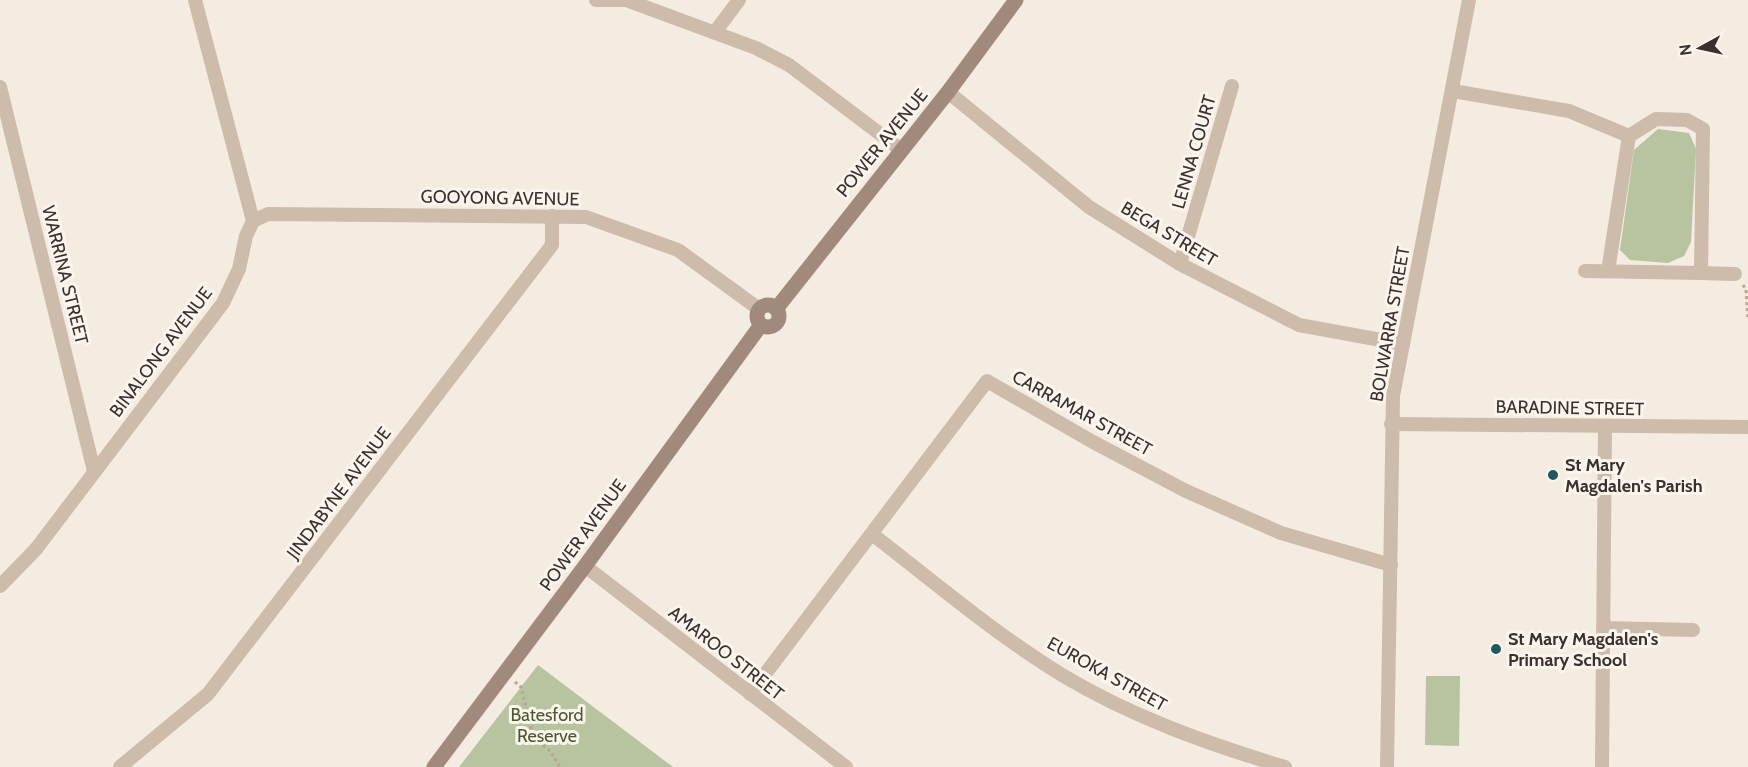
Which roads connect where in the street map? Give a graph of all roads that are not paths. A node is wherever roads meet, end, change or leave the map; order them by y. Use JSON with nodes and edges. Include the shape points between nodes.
{"nodes":[{"id":1,"x":195,"y":0,"type":"edge"},
{"id":2,"x":596,"y":0,"type":"edge"},
{"id":3,"x":739,"y":0,"type":"edge"},
{"id":4,"x":1016,"y":0,"type":"edge"},
{"id":5,"x":1469,"y":0,"type":"edge"},
{"id":6,"x":715,"y":32,"type":"junction"},
{"id":7,"x":1232,"y":86,"type":"dead end"},
{"id":8,"x":0,"y":87,"type":"edge"},
{"id":9,"x":1453,"y":91,"type":"junction"},
{"id":10,"x":948,"y":92,"type":"junction"},
{"id":11,"x":1629,"y":136,"type":"junction"},
{"id":12,"x":900,"y":149,"type":"junction"},
{"id":13,"x":552,"y":216,"type":"junction"},
{"id":14,"x":253,"y":221,"type":"junction"},
{"id":15,"x":1180,"y":264,"type":"junction"},
{"id":16,"x":1585,"y":271,"type":"dead end"},
{"id":17,"x":1608,"y":271,"type":"junction"},
{"id":18,"x":1701,"y":273,"type":"junction"},
{"id":19,"x":1735,"y":274,"type":"road end"},
{"id":20,"x":759,"y":309,"type":"junction"},
{"id":21,"x":776,"y":309,"type":"junction"},
{"id":22,"x":761,"y":325,"type":"junction"},
{"id":23,"x":1402,"y":344,"type":"junction"},
{"id":24,"x":1391,"y":424,"type":"junction"},
{"id":25,"x":1605,"y":426,"type":"junction"},
{"id":26,"x":1748,"y":428,"type":"edge"},
{"id":27,"x":94,"y":471,"type":"junction"},
{"id":28,"x":872,"y":534,"type":"junction"},
{"id":29,"x":1391,"y":565,"type":"junction"},
{"id":30,"x":585,"y":566,"type":"junction"},
{"id":31,"x":0,"y":586,"type":"edge"},
{"id":32,"x":1604,"y":628,"type":"junction"},
{"id":33,"x":1693,"y":630,"type":"dead end"},
{"id":34,"x":750,"y":694,"type":"junction"},
{"id":35,"x":120,"y":767,"type":"edge"},
{"id":36,"x":434,"y":767,"type":"edge"},
{"id":37,"x":846,"y":767,"type":"edge"},
{"id":38,"x":1285,"y":767,"type":"edge"},
{"id":39,"x":1387,"y":767,"type":"edge"},
{"id":40,"x":1602,"y":767,"type":"edge"}],
"edges":[{"from":1,"to":14,"type":"street"},
{"from":2,"to":6,"type":"street","via":[[626,0]]},
{"from":3,"to":6,"type":"street"},
{"from":4,"to":10,"type":"street","name":"POWER AVENUE"},
{"from":5,"to":9,"type":"street","name":"BOLWARRA STREET"},
{"from":6,"to":12,"type":"street","via":[[789,65]]},
{"from":7,"to":15,"type":"street","name":"LENNA COURT"},
{"from":8,"to":27,"type":"street","name":"WARRINA STREET"},
{"from":9,"to":11,"type":"street","via":[[1569,111]]},
{"from":9,"to":23,"type":"street","name":"BOLWARRA STREET"},
{"from":10,"to":12,"type":"street","name":"POWER AVENUE"},
{"from":10,"to":15,"type":"street","name":"BEGA STREET","via":[[1089,207]]},
{"from":11,"to":17,"type":"street"},
{"from":11,"to":18,"type":"street","via":[[1656,119],[1687,120],[1703,129]]},
{"from":12,"to":21,"type":"street","name":"POWER AVENUE"},
{"from":13,"to":14,"type":"street","name":"GOOYONG AVENUE","via":[[268,214]]},
{"from":13,"to":20,"type":"street","name":"GOOYONG AVENUE","via":[[586,217],[678,250]]},
{"from":13,"to":35,"type":"street","name":"JINDABYNE AVENUE","via":[[552,245],[208,694]]},
{"from":14,"to":27,"type":"street","name":"BINALONG AVENUE","via":[[239,269],[223,303]]},
{"from":15,"to":23,"type":"street","name":"BEGA STREET","via":[[1299,325]]},
{"from":16,"to":17,"type":"street"},
{"from":17,"to":18,"type":"street"},
{"from":18,"to":19,"type":"street"},
{"from":20,"to":21,"type":"street","via":[[767,305]]},
{"from":20,"to":22,"type":"street","via":[[756,318]]},
{"from":21,"to":22,"type":"street","via":[[776,323],[770,327]]},
{"from":22,"to":30,"type":"street","name":"POWER AVENUE"},
{"from":23,"to":24,"type":"street","name":"BOLWARRA STREET"},
{"from":24,"to":25,"type":"street","name":"BARADINE STREET"},
{"from":24,"to":29,"type":"street","name":"BOLWARRA STREET"},
{"from":25,"to":26,"type":"street","name":"BARADINE STREET"},
{"from":25,"to":32,"type":"street"},
{"from":27,"to":31,"type":"street","name":"BINALONG AVENUE","via":[[36,549]]},
{"from":28,"to":29,"type":"street","name":"CARRAMAR STREET","via":[[987,381],[1186,491],[1281,533]]},
{"from":28,"to":34,"type":"street","name":"CARRAMAR STREET"},
{"from":28,"to":38,"type":"street","name":"EUROKA STREET","via":[[972,613],[1062,675],[1147,719],[1224,749]]},
{"from":29,"to":39,"type":"street","name":"BOLWARRA STREET"},
{"from":30,"to":34,"type":"street","name":"AMAROO STREET"},
{"from":30,"to":36,"type":"street","name":"POWER AVENUE"},
{"from":32,"to":33,"type":"street"},
{"from":32,"to":40,"type":"street"},
{"from":34,"to":37,"type":"street","name":"AMAROO STREET"}]}
